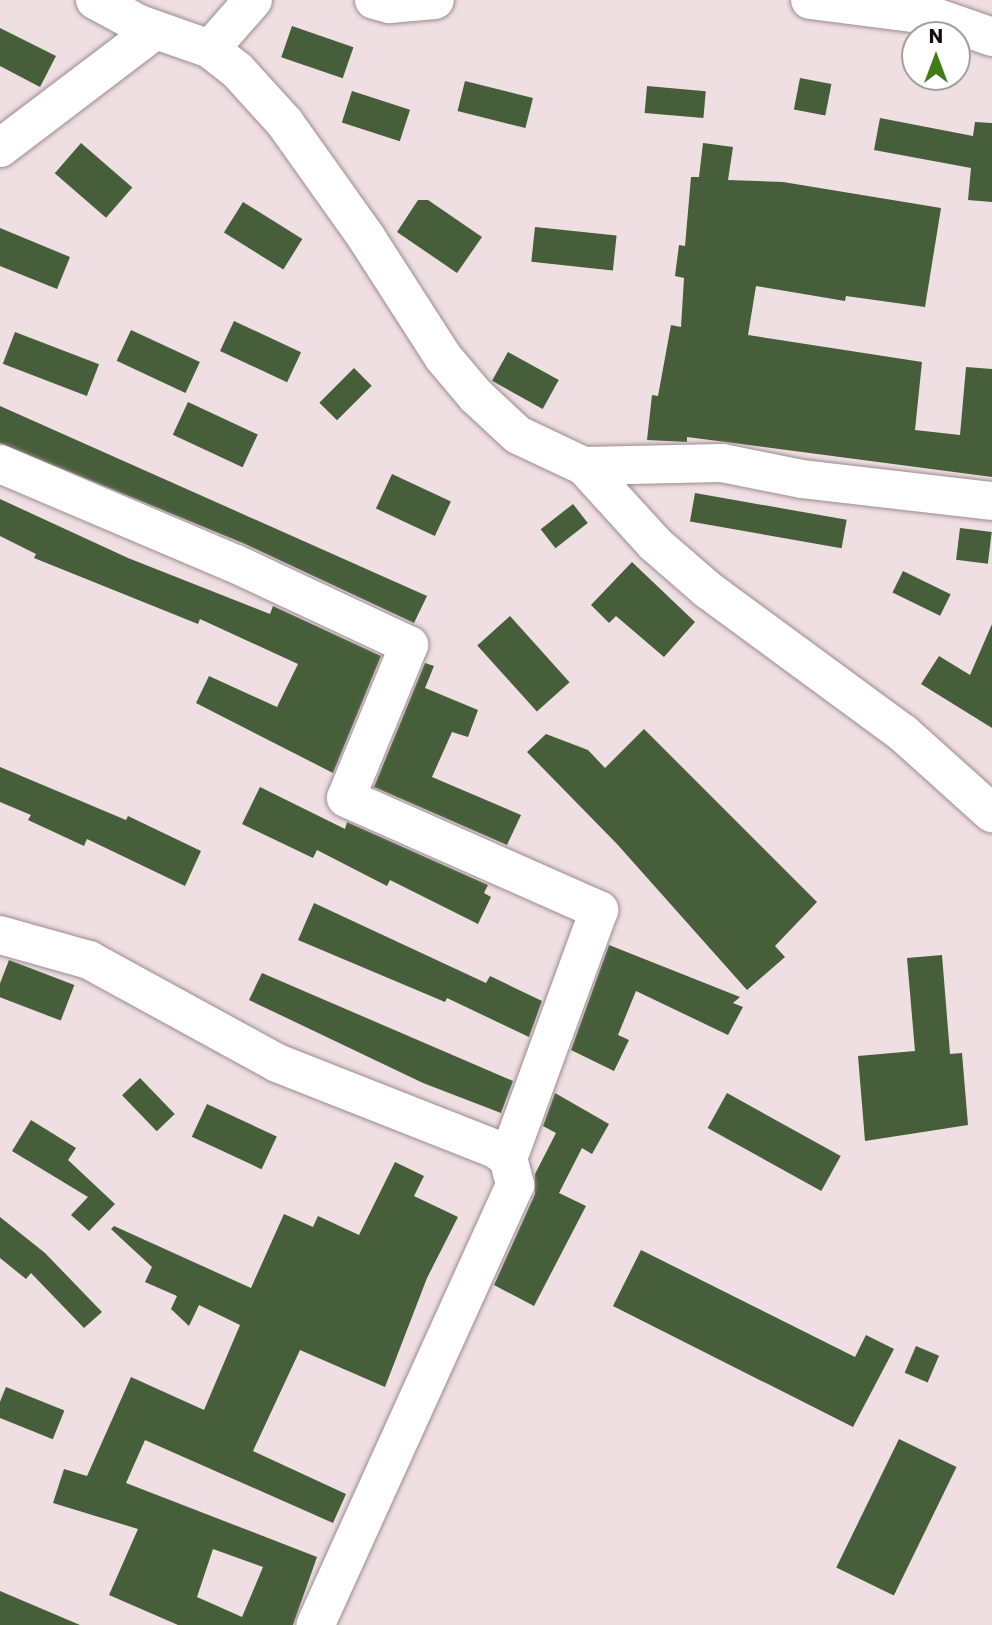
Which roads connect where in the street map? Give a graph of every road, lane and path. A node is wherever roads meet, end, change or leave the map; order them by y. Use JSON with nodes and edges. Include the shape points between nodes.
{"nodes":[{"id":1,"x":95,"y":0,"type":"edge"},
{"id":2,"x":253,"y":0,"type":"edge"},
{"id":3,"x":374,"y":0,"type":"edge"},
{"id":4,"x":435,"y":0,"type":"edge"},
{"id":5,"x":810,"y":0,"type":"edge"},
{"id":6,"x":174,"y":30,"type":"edge"},
{"id":7,"x":992,"y":37,"type":"edge"},
{"id":8,"x":0,"y":148,"type":"edge"},
{"id":9,"x":0,"y":464,"type":"edge"},
{"id":10,"x":584,"y":467,"type":"junction"},
{"id":11,"x":992,"y":501,"type":"edge"},
{"id":12,"x":992,"y":813,"type":"edge"},
{"id":13,"x":0,"y":935,"type":"edge"},
{"id":14,"x":508,"y":1158,"type":"junction"},
{"id":15,"x":316,"y":1625,"type":"edge"}],
"edges":[{"from":1,"to":6,"type":"street"},
{"from":2,"to":6,"type":"street"},
{"from":3,"to":4,"type":"street","via":[[388,4]]},
{"from":5,"to":7,"type":"street","via":[[929,15]]},
{"from":6,"to":8,"type":"street"},
{"from":6,"to":10,"type":"street","via":[[237,70],[285,123],[443,357],[476,396],[518,435]]},
{"from":9,"to":14,"type":"street","via":[[236,564],[409,645],[346,798],[599,910]]},
{"from":10,"to":11,"type":"street","via":[[722,463],[802,479]]},
{"from":10,"to":12,"type":"street","via":[[655,544],[708,590],[903,733]]},
{"from":13,"to":14,"type":"street","via":[[89,960],[277,1063]]},
{"from":14,"to":15,"type":"street","via":[[515,1185]]}]}
